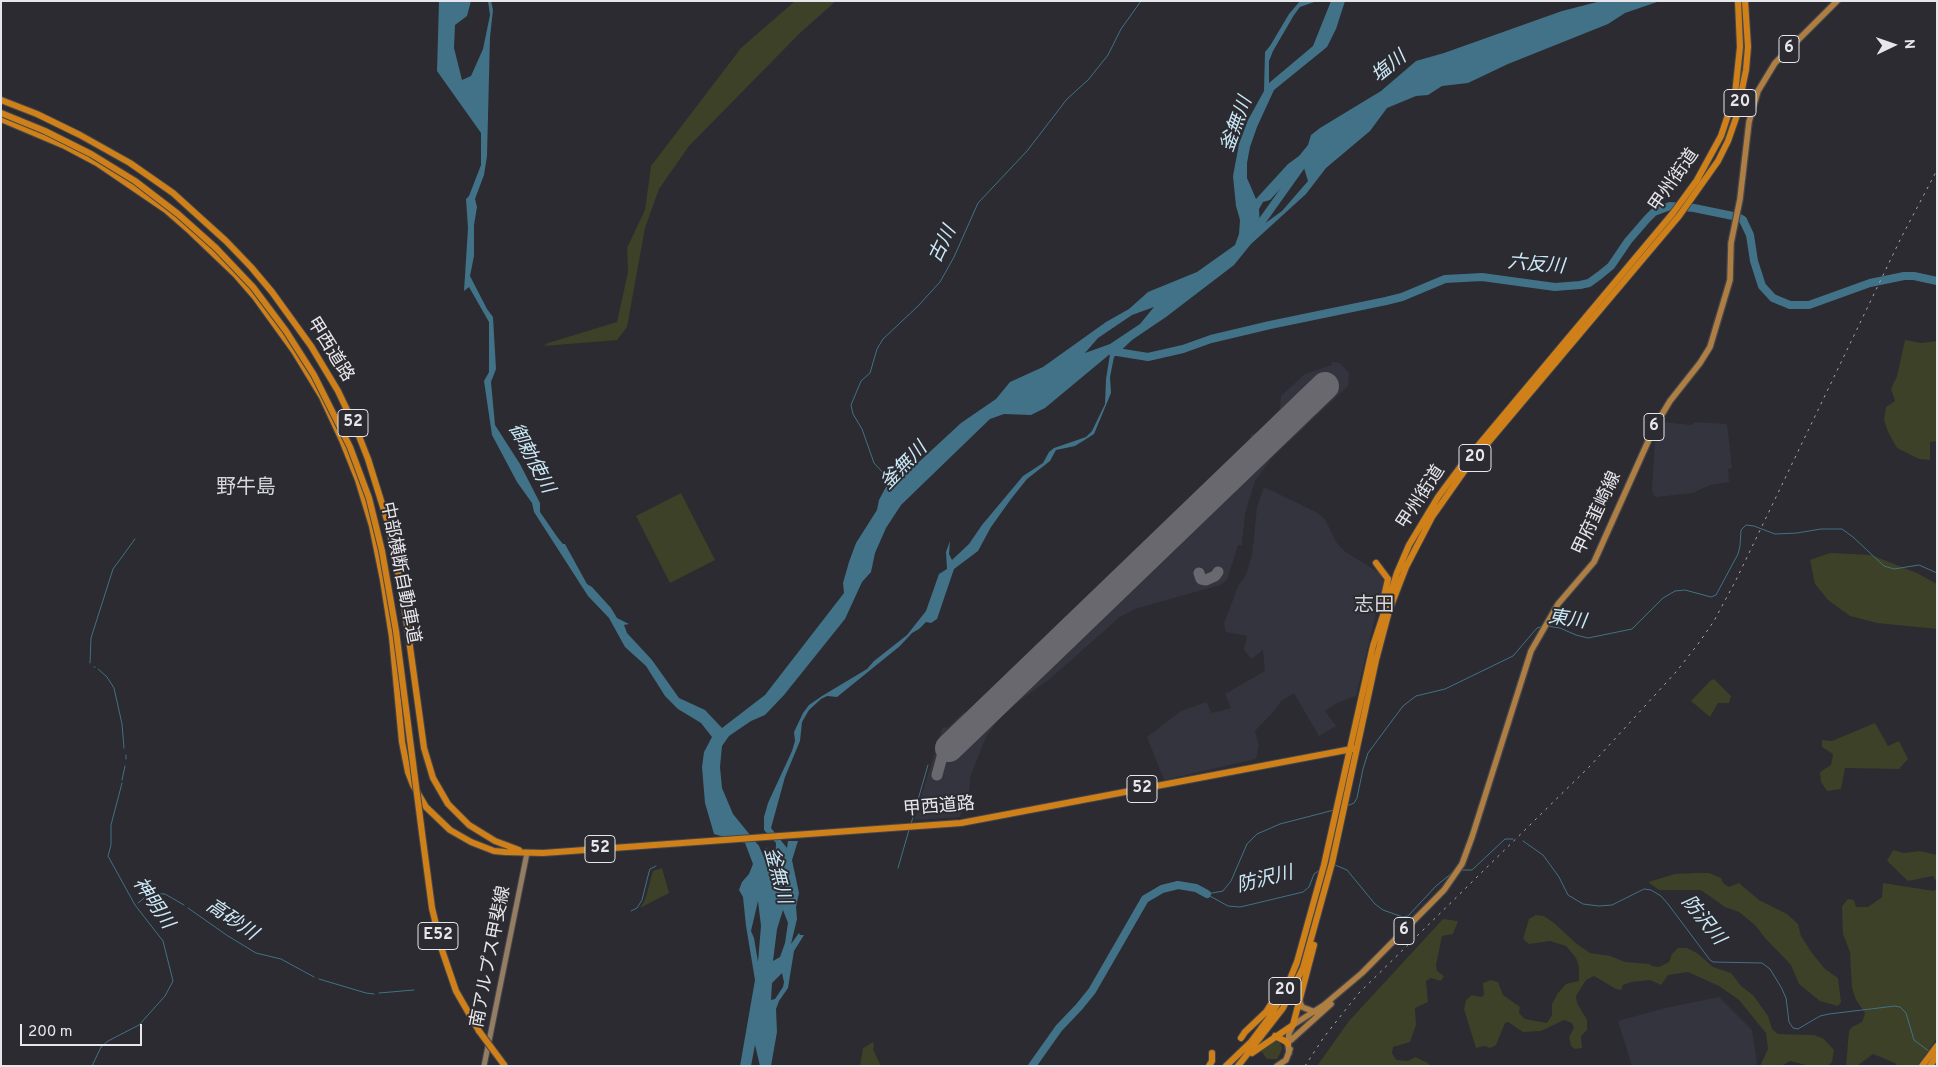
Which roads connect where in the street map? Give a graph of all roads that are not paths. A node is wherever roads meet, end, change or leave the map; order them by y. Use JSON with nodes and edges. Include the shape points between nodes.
{"nodes":[{"id":1,"x":1738,"y":1,"type":"edge"},
{"id":2,"x":1746,"y":1,"type":"edge"},
{"id":3,"x":1837,"y":1,"type":"edge"},
{"id":4,"x":1,"y":100,"type":"edge"},
{"id":5,"x":1,"y":113,"type":"edge"},
{"id":6,"x":1,"y":118,"type":"edge"},
{"id":7,"x":1676,"y":214,"type":"junction"},
{"id":8,"x":1376,"y":563,"type":"dead end"},
{"id":9,"x":1374,"y":646,"type":"junction"},
{"id":10,"x":1356,"y":748,"type":"junction"},
{"id":11,"x":1349,"y":750,"type":"junction"},
{"id":12,"x":527,"y":853,"type":"junction"},
{"id":13,"x":1315,"y":899,"type":"junction"},
{"id":14,"x":1317,"y":922,"type":"junction"},
{"id":15,"x":1350,"y":984,"type":"junction"},
{"id":16,"x":1299,"y":1000,"type":"junction"},
{"id":17,"x":1315,"y":1012,"type":"junction"},
{"id":18,"x":1293,"y":1024,"type":"junction"},
{"id":19,"x":1275,"y":1036,"type":"junction"},
{"id":20,"x":1241,"y":1038,"type":"dead end"},
{"id":21,"x":1289,"y":1042,"type":"junction"},
{"id":22,"x":1937,"y":1046,"type":"edge"},
{"id":23,"x":1212,"y":1054,"type":"dead end"},
{"id":24,"x":1937,"y":1056,"type":"edge"},
{"id":25,"x":1244,"y":1060,"type":"junction"},
{"id":26,"x":484,"y":1066,"type":"edge"},
{"id":27,"x":505,"y":1066,"type":"edge"},
{"id":28,"x":1209,"y":1066,"type":"edge"},
{"id":29,"x":1226,"y":1066,"type":"edge"},
{"id":30,"x":1238,"y":1066,"type":"edge"},
{"id":31,"x":1277,"y":1066,"type":"edge"},
{"id":32,"x":1922,"y":1066,"type":"edge"},
{"id":33,"x":1930,"y":1066,"type":"edge"}],
"edges":[{"from":1,"to":7,"type":"highway","name":"甲州街道","number":"20","via":[[1740,47],[1735,94],[1721,136]]},
{"from":2,"to":7,"type":"highway","name":"甲州街道","number":"20","via":[[1748,47],[1736,118],[1718,161]]},
{"from":3,"to":15,"type":"main road","name":"甲府韮崎線","number":"6","via":[[1775,63],[1758,91],[1751,113],[1730,254],[1730,280],[1710,348],[1655,426],[1594,562],[1565,594],[1528,660],[1471,842],[1460,867],[1429,906]]},
{"from":4,"to":12,"type":"highway","name":"甲西道路","number":"52","via":[[80,135],[173,192],[251,267],[306,339],[345,406],[379,490],[396,558],[424,748],[433,778],[448,804],[469,825],[495,841]]},
{"from":5,"to":27,"type":"highway","name":"中部横断自動車道","number":"E52","bridge":true,"via":[[91,154],[135,181],[178,214],[253,287],[314,375],[350,447],[369,498],[382,551],[398,641],[432,908],[442,950],[456,991],[479,1031]]},
{"from":6,"to":12,"type":"highway","name":"甲西道路","number":"52","via":[[97,163],[166,210],[230,269],[279,329],[322,397],[364,500],[383,580],[403,750],[413,785],[426,807],[460,836],[494,851]]},
{"from":7,"to":9,"type":"highway","name":"甲州街道","number":"20","via":[[1438,497],[1400,565]]},
{"from":7,"to":10,"type":"highway","name":"甲州街道","number":"20","via":[[1465,470],[1432,517],[1406,566],[1389,611]]},
{"from":8,"to":9,"type":"highway","number":"20","via":[[1388,585]]},
{"from":9,"to":11,"type":"highway","name":"甲州街道","number":"20"},
{"from":10,"to":11,"type":"highway","number":"52"},
{"from":10,"to":14,"type":"highway","name":"甲州街道","number":"20"},
{"from":11,"to":12,"type":"highway","name":"甲西道路","number":"52","via":[[972,821]]},
{"from":11,"to":13,"type":"highway","name":"甲州街道","number":"20"},
{"from":12,"to":26,"type":"main road","name":"南アルプス甲斐線"},
{"from":13,"to":20,"type":"highway","via":[[1282,987],[1266,1012]]},
{"from":13,"to":29,"type":"highway","name":"甲州街道","number":"20","via":[[1298,962],[1278,1003],[1251,1042]]},
{"from":14,"to":16,"type":"highway","via":[[1314,949]]},
{"from":14,"to":25,"type":"highway","name":"甲州街道","number":"20","via":[[1304,968],[1292,992]]},
{"from":15,"to":17,"type":"main road","name":"甲府韮崎線","number":"6"},
{"from":15,"to":21,"type":"main road"},
{"from":16,"to":17,"type":"main road","via":[[1302,1007]]},
{"from":16,"to":18,"type":"highway"},
{"from":17,"to":18,"type":"main road","name":"甲府韮崎線","number":"6"},
{"from":18,"to":19,"type":"highway"},
{"from":18,"to":21,"type":"main road"},
{"from":19,"to":21,"type":"highway"},
{"from":19,"to":25,"type":"highway"},
{"from":21,"to":31,"type":"main road","via":[[1286,1060]]},
{"from":22,"to":32,"type":"highway"},
{"from":23,"to":28,"type":"highway"},
{"from":24,"to":33,"type":"highway"},
{"from":25,"to":30,"type":"highway","name":"甲州街道","number":"20"}]}
